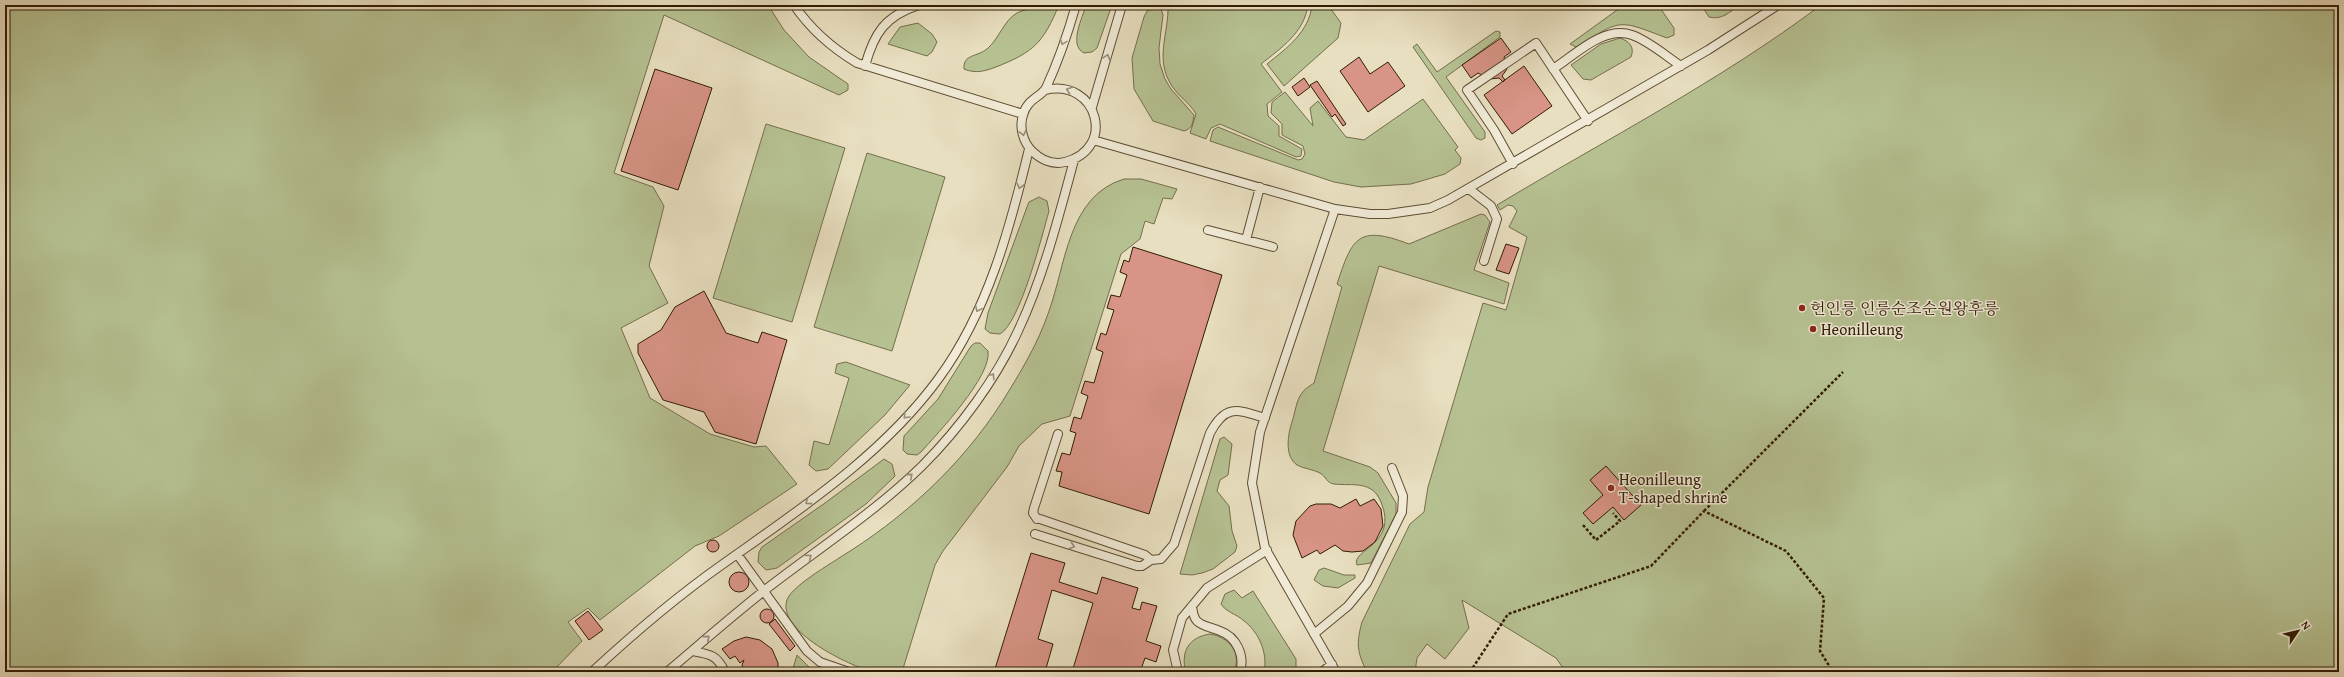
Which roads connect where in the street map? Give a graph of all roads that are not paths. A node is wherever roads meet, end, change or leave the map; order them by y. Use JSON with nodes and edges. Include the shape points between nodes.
{"nodes":[{"id":1,"x":794,"y":5,"type":"edge"},
{"id":2,"x":919,"y":5,"type":"edge"},
{"id":3,"x":1076,"y":5,"type":"edge"},
{"id":4,"x":1122,"y":5,"type":"edge"},
{"id":5,"x":1778,"y":5,"type":"edge"},
{"id":6,"x":865,"y":66,"type":"junction"},
{"id":7,"x":1681,"y":66,"type":"junction"},
{"id":8,"x":1553,"y":69,"type":"junction"},
{"id":9,"x":1045,"y":90,"type":"junction"},
{"id":10,"x":1092,"y":107,"type":"junction"},
{"id":11,"x":1023,"y":114,"type":"junction"},
{"id":12,"x":1588,"y":120,"type":"junction"},
{"id":13,"x":1093,"y":140,"type":"junction"},
{"id":14,"x":1029,"y":149,"type":"junction"},
{"id":15,"x":1074,"y":160,"type":"junction"},
{"id":16,"x":1513,"y":164,"type":"junction"},
{"id":17,"x":1260,"y":187,"type":"junction"},
{"id":18,"x":1469,"y":189,"type":"junction"},
{"id":19,"x":1335,"y":209,"type":"junction"},
{"id":20,"x":1208,"y":230,"type":"dead end"},
{"id":21,"x":1246,"y":240,"type":"junction"},
{"id":22,"x":1273,"y":247,"type":"dead end"},
{"id":23,"x":1484,"y":261,"type":"dead end"},
{"id":24,"x":1265,"y":418,"type":"junction"},
{"id":25,"x":1058,"y":434,"type":"dead end"},
{"id":26,"x":1392,"y":468,"type":"dead end"},
{"id":27,"x":1035,"y":534,"type":"dead end"},
{"id":28,"x":1267,"y":550,"type":"junction"},
{"id":29,"x":737,"y":554,"type":"junction"},
{"id":30,"x":1151,"y":560,"type":"junction"},
{"id":31,"x":764,"y":591,"type":"junction"},
{"id":32,"x":1192,"y":606,"type":"junction"},
{"id":33,"x":1314,"y":634,"type":"junction"},
{"id":34,"x":692,"y":650,"type":"junction"},
{"id":35,"x":1332,"y":664,"type":"junction"},
{"id":36,"x":592,"y":672,"type":"edge"},
{"id":37,"x":667,"y":672,"type":"edge"},
{"id":38,"x":725,"y":672,"type":"edge"},
{"id":39,"x":849,"y":672,"type":"edge"},
{"id":40,"x":1178,"y":672,"type":"edge"},
{"id":41,"x":1240,"y":672,"type":"edge"},
{"id":42,"x":1322,"y":672,"type":"edge"},
{"id":43,"x":1336,"y":672,"type":"edge"}],
"edges":[{"from":1,"to":6,"type":"lane","via":[[807,23],[837,51]]},
{"from":2,"to":6,"type":"lane","via":[[892,17],[879,29],[870,47]]},
{"from":3,"to":9,"type":"lane","one_way":true},
{"from":10,"to":4,"type":"lane","one_way":true},
{"from":5,"to":7,"type":"lane"},
{"from":6,"to":11,"type":"lane"},
{"from":7,"to":8,"type":"lane","via":[[1634,35],[1624,33],[1603,36]]},
{"from":7,"to":12,"type":"lane"},
{"from":8,"to":12,"type":"lane"},
{"from":8,"to":16,"type":"lane","via":[[1536,43],[1467,90]]},
{"from":10,"to":9,"type":"lane","one_way":true,"via":[[1073,91],[1062,88]]},
{"from":9,"to":11,"type":"lane","via":[[1029,102]]},
{"from":10,"to":13,"type":"lane","via":[[1096,119]]},
{"from":11,"to":14,"type":"lane","one_way":true,"via":[[1023,138]]},
{"from":12,"to":16,"type":"lane"},
{"from":13,"to":15,"type":"lane","via":[[1084,153]]},
{"from":13,"to":17,"type":"lane"},
{"from":14,"to":15,"type":"lane","via":[[1038,157],[1050,162]]},
{"from":14,"to":29,"type":"lane","one_way":true,"via":[[1009,228],[987,290],[970,327],[939,378],[899,424],[849,471]]},
{"from":31,"to":15,"type":"lane","one_way":true,"via":[[878,504],[921,467],[978,398],[1018,330],[1050,247]]},
{"from":16,"to":18,"type":"lane"},
{"from":17,"to":19,"type":"lane"},
{"from":17,"to":21,"type":"lane"},
{"from":18,"to":19,"type":"lane","via":[[1430,208],[1414,211],[1370,214]]},
{"from":18,"to":23,"type":"lane","via":[[1490,206],[1497,219]]},
{"from":19,"to":24,"type":"lane"},
{"from":20,"to":21,"type":"lane"},
{"from":21,"to":22,"type":"lane"},
{"from":24,"to":28,"type":"lane","via":[[1260,432],[1252,483]]},
{"from":24,"to":30,"type":"lane","via":[[1235,410],[1225,413],[1217,420],[1210,433],[1174,544],[1161,559]]},
{"from":25,"to":30,"type":"lane","via":[[1033,513],[1038,519],[1145,555]]},
{"from":26,"to":33,"type":"lane","via":[[1403,496],[1402,512],[1367,583],[1348,606]]},
{"from":27,"to":30,"type":"lane","one_way":true,"via":[[1137,566]]},
{"from":28,"to":32,"type":"lane","via":[[1207,588]]},
{"from":28,"to":33,"type":"lane"},
{"from":29,"to":31,"type":"lane"},
{"from":29,"to":36,"type":"lane","via":[[641,626]]},
{"from":34,"to":31,"type":"lane","one_way":true},
{"from":31,"to":39,"type":"lane","via":[[807,651],[820,662]]},
{"from":32,"to":40,"type":"lane","via":[[1182,618],[1176,635],[1173,650]]},
{"from":32,"to":41,"type":"lane","via":[[1198,622],[1222,632],[1235,643],[1243,657]]},
{"from":33,"to":35,"type":"lane"},
{"from":34,"to":37,"type":"lane"},
{"from":34,"to":38,"type":"lane","via":[[719,660]]},
{"from":35,"to":42,"type":"lane"},
{"from":35,"to":43,"type":"lane"}]}
